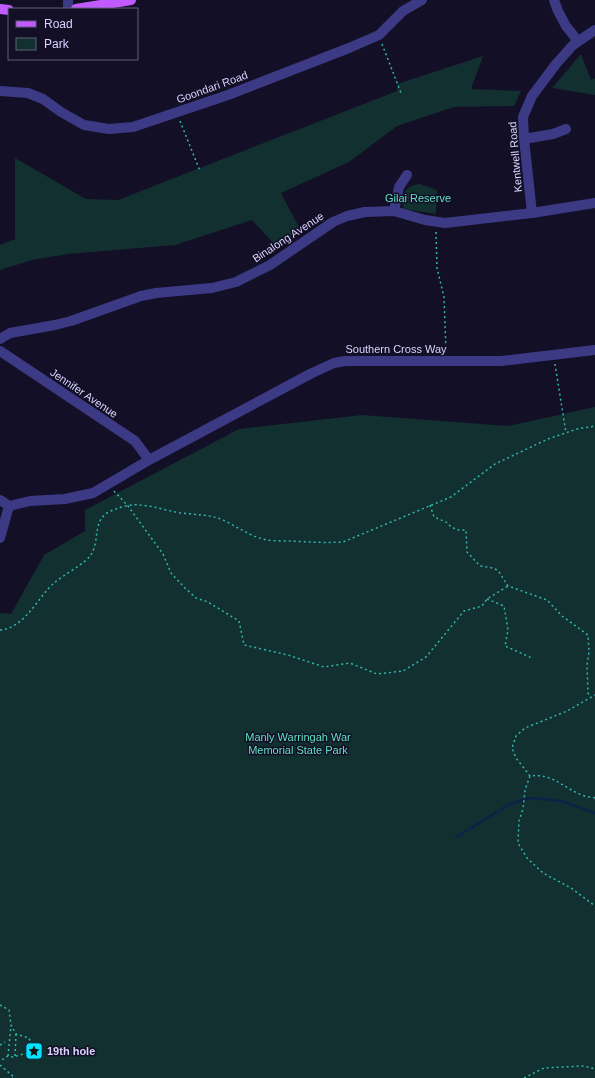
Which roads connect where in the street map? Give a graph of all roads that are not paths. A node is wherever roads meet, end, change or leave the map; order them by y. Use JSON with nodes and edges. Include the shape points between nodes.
{"nodes":[{"id":1,"x":131,"y":0,"type":"edge"},
{"id":2,"x":422,"y":0,"type":"edge"},
{"id":3,"x":554,"y":0,"type":"edge"},
{"id":4,"x":82,"y":8,"type":"edge"},
{"id":5,"x":595,"y":30,"type":"edge"},
{"id":6,"x":578,"y":42,"type":"junction"},
{"id":7,"x":0,"y":91,"type":"edge"},
{"id":8,"x":566,"y":129,"type":"dead end"},
{"id":9,"x":524,"y":139,"type":"junction"},
{"id":10,"x":407,"y":175,"type":"dead end"},
{"id":11,"x":595,"y":203,"type":"edge"},
{"id":12,"x":394,"y":211,"type":"junction"},
{"id":13,"x":532,"y":213,"type":"junction"},
{"id":14,"x":0,"y":338,"type":"edge"},
{"id":15,"x":595,"y":350,"type":"edge"},
{"id":16,"x":0,"y":351,"type":"edge"},
{"id":17,"x":149,"y":460,"type":"junction"},
{"id":18,"x":0,"y":500,"type":"edge"},
{"id":19,"x":9,"y":506,"type":"junction"},
{"id":20,"x":0,"y":538,"type":"edge"}],
"edges":[{"from":1,"to":4,"type":"main road"},
{"from":2,"to":7,"type":"street","name":"Goondari Road","via":[[403,11],[379,35],[228,95],[133,127],[109,129],[84,125],[43,99],[28,93]]},
{"from":3,"to":6,"type":"street","via":[[563,21]]},
{"from":5,"to":6,"type":"street","name":"Kentwell Road"},
{"from":6,"to":9,"type":"street","name":"Kentwell Road","via":[[556,64],[532,96],[523,117]]},
{"from":8,"to":9,"type":"street"},
{"from":9,"to":13,"type":"street","name":"Kentwell Road"},
{"from":10,"to":12,"type":"street","via":[[399,187]]},
{"from":11,"to":13,"type":"street","name":"Binalong Avenue"},
{"from":12,"to":13,"type":"street","name":"Binalong Avenue","via":[[445,223]]},
{"from":12,"to":14,"type":"street","name":"Binalong Avenue","via":[[365,212],[333,222],[270,265],[236,282],[212,288],[141,296],[71,321],[10,333]]},
{"from":15,"to":17,"type":"street","name":"Southern Cross Way","via":[[501,361],[334,363]]},
{"from":16,"to":17,"type":"street","name":"Jennifer Avenue","via":[[135,441]]},
{"from":17,"to":19,"type":"street","name":"Southern Cross Way","via":[[93,492],[65,499],[30,500]]},
{"from":18,"to":19,"type":"street"},
{"from":19,"to":20,"type":"street"}]}
